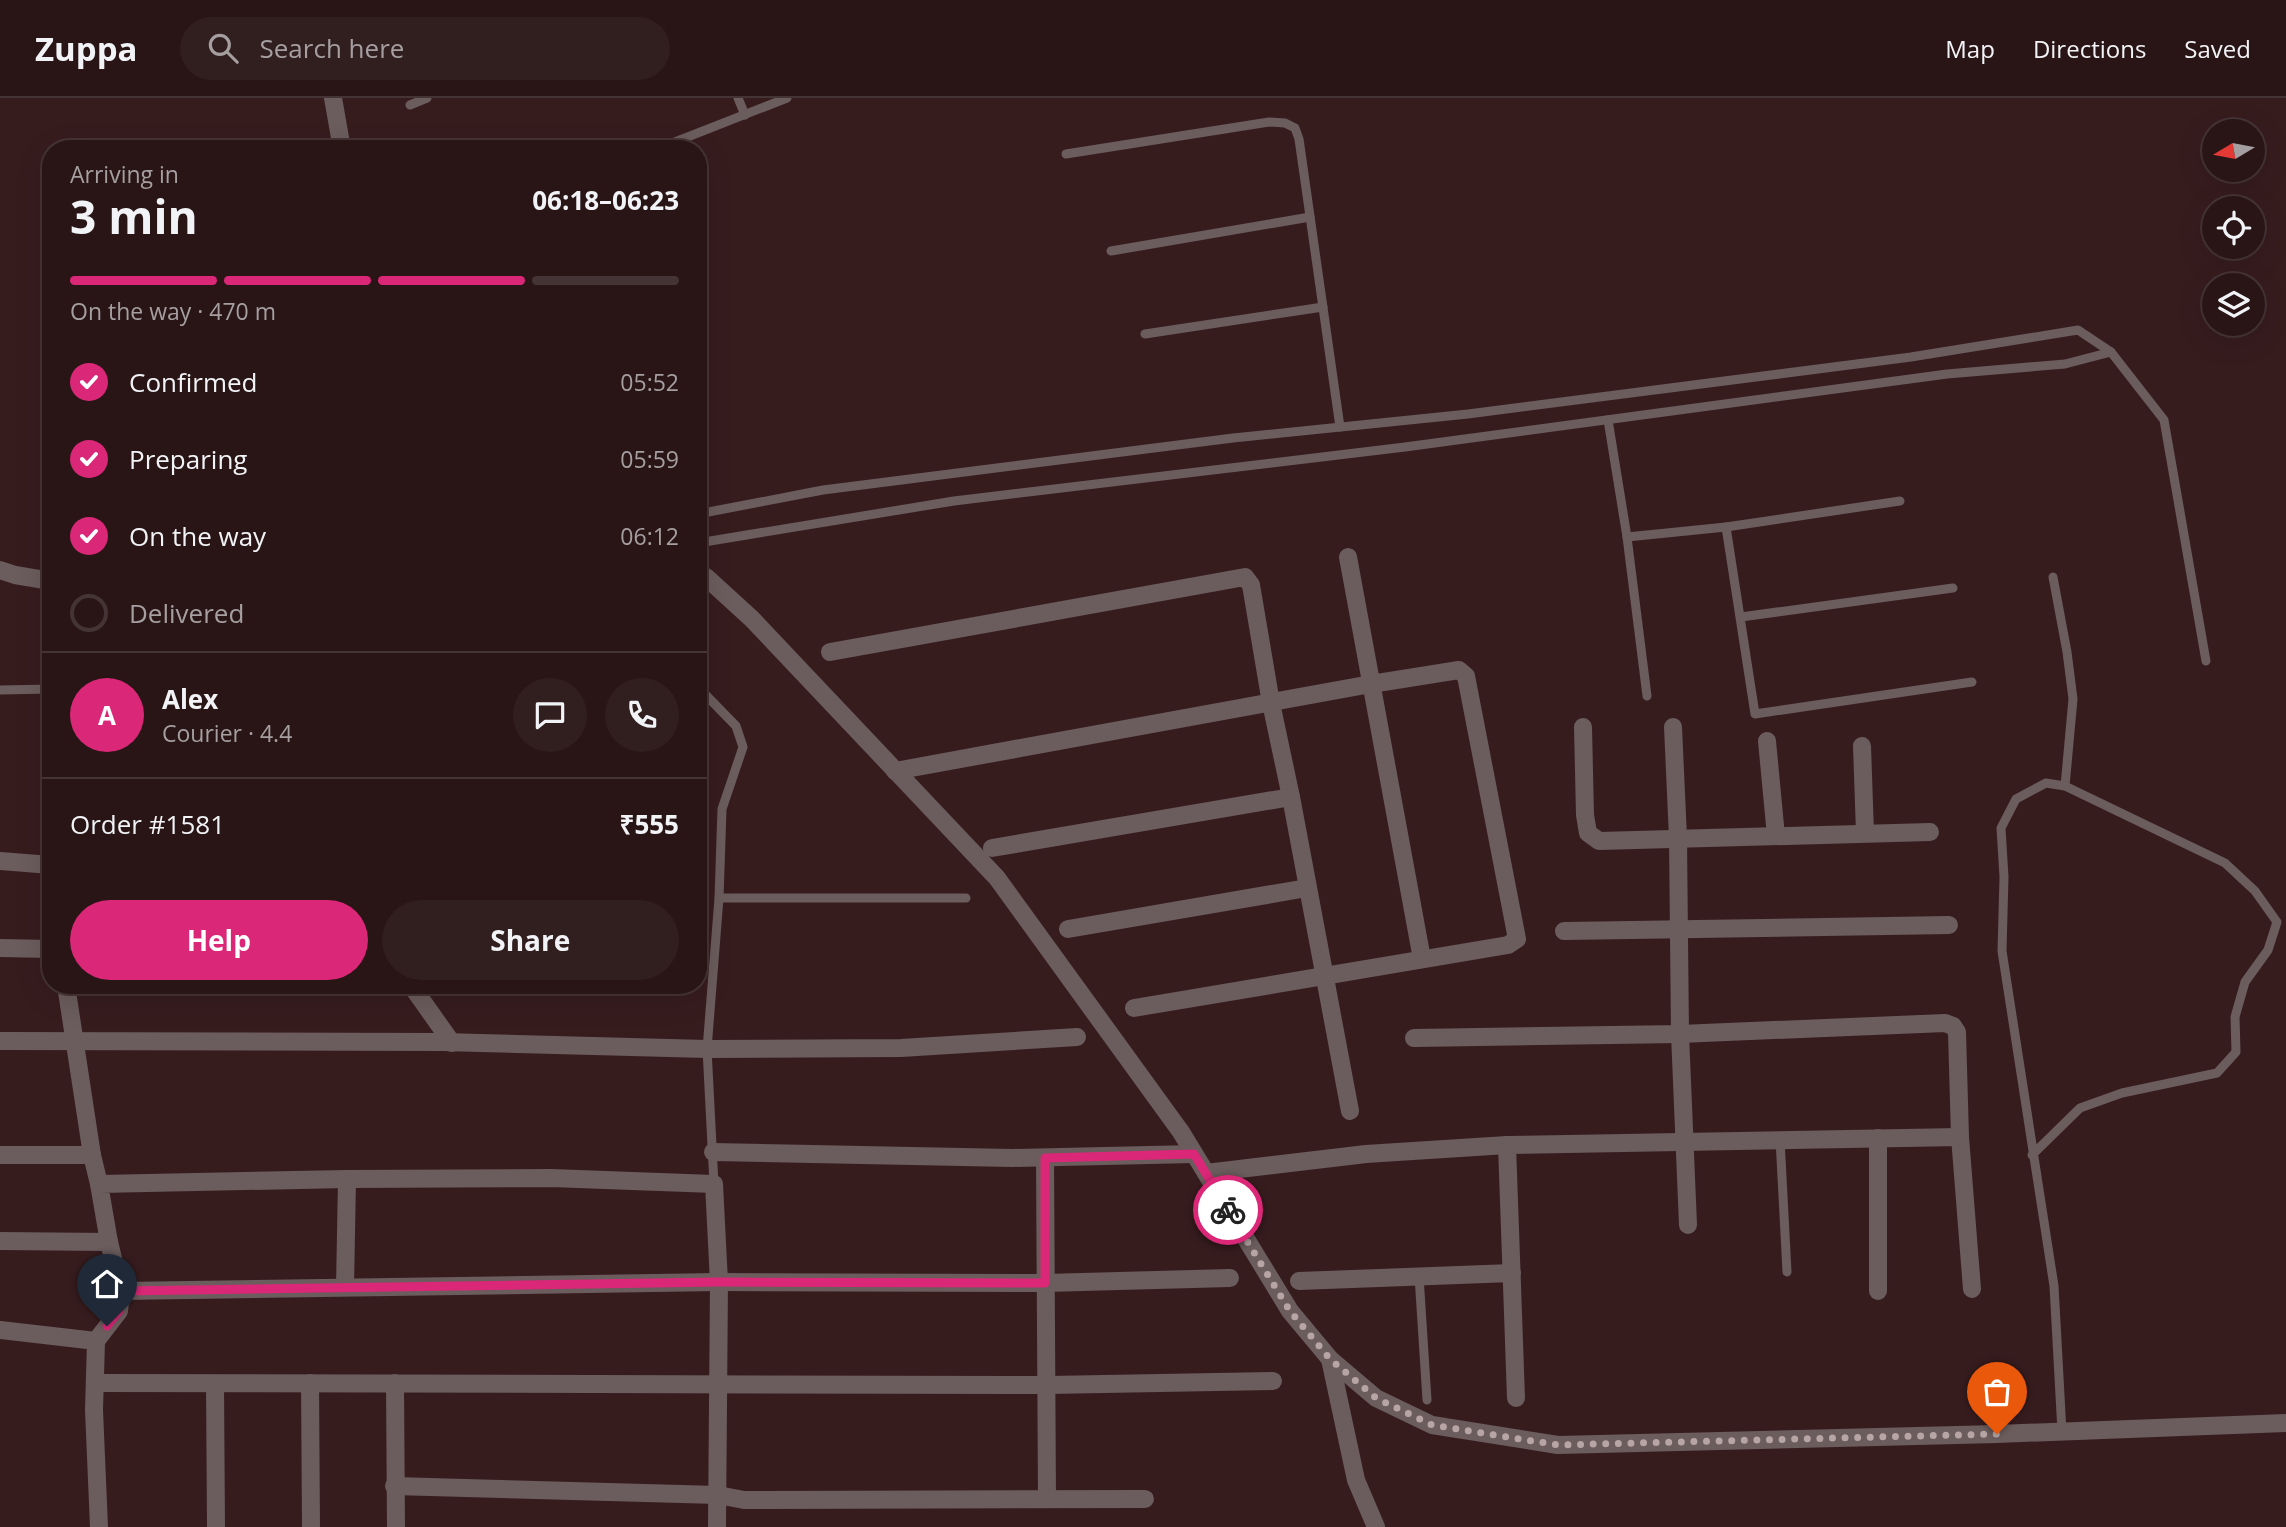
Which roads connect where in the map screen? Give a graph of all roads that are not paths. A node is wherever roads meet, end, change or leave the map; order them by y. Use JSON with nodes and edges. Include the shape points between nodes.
{"nodes":[{"id":1,"x":333,"y":98,"type":"edge"},
{"id":2,"x":427,"y":98,"type":"edge"},
{"id":3,"x":738,"y":98,"type":"edge"},
{"id":4,"x":788,"y":98,"type":"edge"},
{"id":5,"x":410,"y":105,"type":"dead end"},
{"id":6,"x":745,"y":115,"type":"junction"},
{"id":7,"x":340,"y":140,"type":"edge"},
{"id":8,"x":680,"y":140,"type":"edge"},
{"id":9,"x":1066,"y":154,"type":"dead end"},
{"id":10,"x":1310,"y":217,"type":"junction"},
{"id":11,"x":1111,"y":251,"type":"dead end"},
{"id":12,"x":1323,"y":307,"type":"junction"},
{"id":13,"x":1145,"y":334,"type":"dead end"},
{"id":14,"x":2111,"y":352,"type":"junction"},
{"id":15,"x":1608,"y":420,"type":"junction"},
{"id":16,"x":1340,"y":427,"type":"junction"},
{"id":17,"x":1900,"y":501,"type":"dead end"},
{"id":18,"x":707,"y":512,"type":"edge"},
{"id":19,"x":1726,"y":527,"type":"junction"},
{"id":20,"x":1627,"y":537,"type":"junction"},
{"id":21,"x":707,"y":542,"type":"edge"},
{"id":22,"x":1348,"y":557,"type":"dead end"},
{"id":23,"x":0,"y":570,"type":"edge"},
{"id":24,"x":2053,"y":577,"type":"dead end"},
{"id":25,"x":707,"y":578,"type":"edge"},
{"id":26,"x":42,"y":580,"type":"edge"},
{"id":27,"x":1953,"y":588,"type":"dead end"},
{"id":28,"x":1741,"y":617,"type":"junction"},
{"id":29,"x":830,"y":652,"type":"dead end"},
{"id":30,"x":2206,"y":661,"type":"dead end"},
{"id":31,"x":1972,"y":682,"type":"dead end"},
{"id":32,"x":1371,"y":684,"type":"junction"},
{"id":33,"x":42,"y":689,"type":"edge"},
{"id":34,"x":0,"y":690,"type":"edge"},
{"id":35,"x":707,"y":696,"type":"edge"},
{"id":36,"x":1647,"y":696,"type":"dead end"},
{"id":37,"x":1271,"y":702,"type":"junction"},
{"id":38,"x":1583,"y":727,"type":"dead end"},
{"id":39,"x":1673,"y":727,"type":"dead end"},
{"id":40,"x":1768,"y":741,"type":"dead end"},
{"id":41,"x":1862,"y":746,"type":"dead end"},
{"id":42,"x":895,"y":771,"type":"junction"},
{"id":43,"x":2065,"y":786,"type":"junction"},
{"id":44,"x":1292,"y":797,"type":"junction"},
{"id":45,"x":1930,"y":832,"type":"dead end"},
{"id":46,"x":1865,"y":833,"type":"junction"},
{"id":47,"x":1776,"y":836,"type":"junction"},
{"id":48,"x":1678,"y":838,"type":"junction"},
{"id":49,"x":992,"y":848,"type":"dead end"},
{"id":50,"x":0,"y":861,"type":"edge"},
{"id":51,"x":42,"y":864,"type":"edge"},
{"id":52,"x":1307,"y":888,"type":"junction"},
{"id":53,"x":719,"y":898,"type":"junction"},
{"id":54,"x":966,"y":898,"type":"dead end"},
{"id":55,"x":1949,"y":925,"type":"dead end"},
{"id":56,"x":1068,"y":929,"type":"dead end"},
{"id":57,"x":1678,"y":929,"type":"junction"},
{"id":58,"x":1564,"y":931,"type":"dead end"},
{"id":59,"x":0,"y":948,"type":"edge"},
{"id":60,"x":42,"y":949,"type":"edge"},
{"id":61,"x":1422,"y":959,"type":"junction"},
{"id":62,"x":1324,"y":976,"type":"junction"},
{"id":63,"x":67,"y":994,"type":"edge"},
{"id":64,"x":417,"y":994,"type":"edge"},
{"id":65,"x":1134,"y":1008,"type":"dead end"},
{"id":66,"x":1680,"y":1034,"type":"junction"},
{"id":67,"x":1077,"y":1037,"type":"dead end"},
{"id":68,"x":1414,"y":1038,"type":"dead end"},
{"id":69,"x":0,"y":1041,"type":"edge"},
{"id":70,"x":74,"y":1042,"type":"junction"},
{"id":71,"x":452,"y":1043,"type":"junction"},
{"id":72,"x":707,"y":1049,"type":"junction"},
{"id":73,"x":1350,"y":1111,"type":"dead end"},
{"id":74,"x":1960,"y":1137,"type":"junction"},
{"id":75,"x":1878,"y":1138,"type":"junction"},
{"id":76,"x":1780,"y":1139,"type":"junction"},
{"id":77,"x":1686,"y":1140,"type":"junction"},
{"id":78,"x":1507,"y":1145,"type":"junction"},
{"id":79,"x":713,"y":1152,"type":"junction"},
{"id":80,"x":92,"y":1154,"type":"junction"},
{"id":81,"x":1194,"y":1154,"type":"junction"},
{"id":82,"x":0,"y":1155,"type":"edge"},
{"id":83,"x":2032,"y":1155,"type":"junction"},
{"id":84,"x":1045,"y":1158,"type":"junction"},
{"id":85,"x":1206,"y":1173,"type":"junction"},
{"id":86,"x":347,"y":1179,"type":"junction"},
{"id":87,"x":99,"y":1184,"type":"junction"},
{"id":88,"x":714,"y":1184,"type":"junction"},
{"id":89,"x":1688,"y":1225,"type":"dead end"},
{"id":90,"x":0,"y":1241,"type":"edge"},
{"id":91,"x":108,"y":1242,"type":"junction"},
{"id":92,"x":1787,"y":1272,"type":"dead end"},
{"id":93,"x":1512,"y":1273,"type":"junction"},
{"id":94,"x":1419,"y":1276,"type":"junction"},
{"id":95,"x":1230,"y":1278,"type":"dead end"},
{"id":96,"x":1299,"y":1281,"type":"dead end"},
{"id":97,"x":719,"y":1282,"type":"junction"},
{"id":98,"x":1045,"y":1283,"type":"junction"},
{"id":99,"x":345,"y":1287,"type":"junction"},
{"id":100,"x":1972,"y":1289,"type":"dead end"},
{"id":101,"x":121,"y":1291,"type":"junction"},
{"id":102,"x":1878,"y":1291,"type":"dead end"},
{"id":103,"x":0,"y":1330,"type":"edge"},
{"id":104,"x":96,"y":1341,"type":"junction"},
{"id":105,"x":1330,"y":1359,"type":"junction"},
{"id":106,"x":1273,"y":1381,"type":"dead end"},
{"id":107,"x":95,"y":1383,"type":"junction"},
{"id":108,"x":310,"y":1383,"type":"junction"},
{"id":109,"x":395,"y":1383,"type":"junction"},
{"id":110,"x":718,"y":1383,"type":"junction"},
{"id":111,"x":215,"y":1384,"type":"junction"},
{"id":112,"x":1048,"y":1385,"type":"junction"},
{"id":113,"x":1516,"y":1398,"type":"dead end"},
{"id":114,"x":1427,"y":1400,"type":"dead end"},
{"id":115,"x":2286,"y":1423,"type":"edge"},
{"id":116,"x":2062,"y":1432,"type":"junction"},
{"id":117,"x":394,"y":1486,"type":"junction"},
{"id":118,"x":718,"y":1494,"type":"junction"},
{"id":119,"x":1047,"y":1499,"type":"junction"},
{"id":120,"x":1146,"y":1499,"type":"dead end"},
{"id":121,"x":99,"y":1527,"type":"edge"},
{"id":122,"x":216,"y":1527,"type":"edge"},
{"id":123,"x":311,"y":1527,"type":"edge"},
{"id":124,"x":396,"y":1527,"type":"edge"},
{"id":125,"x":717,"y":1527,"type":"edge"},
{"id":126,"x":1376,"y":1527,"type":"edge"}],
"edges":[{"from":1,"to":7,"type":"street"},
{"from":2,"to":5,"type":"lane"},
{"from":3,"to":6,"type":"lane"},
{"from":4,"to":6,"type":"lane"},
{"from":6,"to":8,"type":"lane"},
{"from":9,"to":10,"type":"lane","via":[[1285,123],[1295,128],[1299,139]]},
{"from":10,"to":11,"type":"lane"},
{"from":10,"to":12,"type":"lane"},
{"from":12,"to":13,"type":"lane"},
{"from":12,"to":16,"type":"lane"},
{"from":14,"to":15,"type":"lane","via":[[2065,364],[1947,374]]},
{"from":14,"to":16,"type":"lane","via":[[2078,330],[1911,357]]},
{"from":14,"to":30,"type":"lane","via":[[2164,420]]},
{"from":15,"to":20,"type":"lane"},
{"from":15,"to":21,"type":"lane","via":[[954,501]]},
{"from":16,"to":18,"type":"lane","via":[[823,490]]},
{"from":17,"to":19,"type":"lane"},
{"from":19,"to":20,"type":"lane"},
{"from":19,"to":28,"type":"lane"},
{"from":20,"to":36,"type":"lane"},
{"from":22,"to":32,"type":"street"},
{"from":23,"to":26,"type":"street"},
{"from":24,"to":43,"type":"lane","via":[[2073,699]]},
{"from":25,"to":42,"type":"street","via":[[752,619]]},
{"from":27,"to":28,"type":"lane"},
{"from":28,"to":31,"type":"lane","via":[[1755,714]]},
{"from":29,"to":37,"type":"street","via":[[1245,577],[1251,585]]},
{"from":32,"to":37,"type":"street"},
{"from":32,"to":61,"type":"street"},
{"from":32,"to":61,"type":"street","via":[[1459,670],[1466,676],[1517,939],[1508,945]]},
{"from":33,"to":34,"type":"lane"},
{"from":35,"to":53,"type":"lane","via":[[736,726],[743,747],[722,809]]},
{"from":37,"to":42,"type":"street"},
{"from":37,"to":44,"type":"street"},
{"from":38,"to":48,"type":"street","via":[[1588,833],[1599,841]]},
{"from":39,"to":48,"type":"street"},
{"from":40,"to":47,"type":"street"},
{"from":41,"to":46,"type":"street"},
{"from":42,"to":81,"type":"street","via":[[997,878]]},
{"from":43,"to":83,"type":"lane","via":[[2046,783],[2016,799],[2001,828],[2001,951]]},
{"from":43,"to":83,"type":"lane","via":[[2225,863],[2255,891],[2277,922],[2268,950],[2245,982],[2235,1017],[2236,1052],[2217,1073],[2122,1093],[2080,1108]]},
{"from":44,"to":49,"type":"street"},
{"from":44,"to":52,"type":"street"},
{"from":45,"to":46,"type":"street"},
{"from":46,"to":47,"type":"street"},
{"from":47,"to":48,"type":"street"},
{"from":48,"to":57,"type":"street"},
{"from":50,"to":51,"type":"street"},
{"from":52,"to":56,"type":"street"},
{"from":52,"to":62,"type":"street"},
{"from":53,"to":54,"type":"lane"},
{"from":53,"to":72,"type":"lane"},
{"from":55,"to":57,"type":"street"},
{"from":57,"to":58,"type":"street"},
{"from":57,"to":66,"type":"street"},
{"from":59,"to":60,"type":"street"},
{"from":61,"to":62,"type":"street"},
{"from":62,"to":65,"type":"street"},
{"from":62,"to":73,"type":"street"},
{"from":63,"to":70,"type":"street"},
{"from":64,"to":71,"type":"street"},
{"from":66,"to":68,"type":"street"},
{"from":66,"to":74,"type":"street","via":[[1945,1023],[1957,1032]]},
{"from":66,"to":77,"type":"street"},
{"from":67,"to":72,"type":"street","via":[[901,1048]]},
{"from":69,"to":70,"type":"street"},
{"from":70,"to":71,"type":"street"},
{"from":70,"to":80,"type":"street"},
{"from":71,"to":72,"type":"street"},
{"from":72,"to":79,"type":"lane"},
{"from":74,"to":75,"type":"street"},
{"from":74,"to":100,"type":"street"},
{"from":75,"to":76,"type":"street"},
{"from":75,"to":102,"type":"street"},
{"from":76,"to":77,"type":"street"},
{"from":76,"to":92,"type":"lane"},
{"from":77,"to":78,"type":"street"},
{"from":77,"to":89,"type":"street"},
{"from":78,"to":85,"type":"street","via":[[1366,1154]]},
{"from":78,"to":93,"type":"street"},
{"from":79,"to":84,"type":"street"},
{"from":79,"to":88,"type":"lane"},
{"from":80,"to":82,"type":"street"},
{"from":80,"to":87,"type":"street"},
{"from":81,"to":84,"type":"street"},
{"from":81,"to":85,"type":"street"},
{"from":83,"to":116,"type":"lane","via":[[2054,1286]]},
{"from":84,"to":98,"type":"street"},
{"from":85,"to":105,"type":"street","via":[[1290,1311]]},
{"from":86,"to":87,"type":"street"},
{"from":86,"to":88,"type":"street","via":[[551,1178]]},
{"from":86,"to":99,"type":"street"},
{"from":87,"to":91,"type":"street"},
{"from":88,"to":97,"type":"street"},
{"from":90,"to":91,"type":"street"},
{"from":91,"to":101,"type":"street"},
{"from":93,"to":94,"type":"street"},
{"from":93,"to":113,"type":"street"},
{"from":94,"to":96,"type":"street"},
{"from":94,"to":114,"type":"lane"},
{"from":95,"to":98,"type":"street"},
{"from":97,"to":98,"type":"street"},
{"from":97,"to":99,"type":"street"},
{"from":97,"to":110,"type":"street"},
{"from":98,"to":112,"type":"street"},
{"from":99,"to":101,"type":"street"},
{"from":101,"to":104,"type":"street","via":[[119,1311]]},
{"from":103,"to":104,"type":"street"},
{"from":104,"to":107,"type":"street"},
{"from":105,"to":116,"type":"street","via":[[1376,1398],[1432,1425],[1558,1445]]},
{"from":105,"to":126,"type":"street","via":[[1356,1480]]},
{"from":106,"to":112,"type":"street"},
{"from":107,"to":111,"type":"street"},
{"from":107,"to":121,"type":"street"},
{"from":108,"to":109,"type":"street"},
{"from":108,"to":111,"type":"street"},
{"from":108,"to":123,"type":"street"},
{"from":109,"to":110,"type":"street"},
{"from":109,"to":117,"type":"street"},
{"from":110,"to":112,"type":"street"},
{"from":110,"to":118,"type":"street"},
{"from":111,"to":122,"type":"street"},
{"from":112,"to":119,"type":"street"},
{"from":115,"to":116,"type":"street"},
{"from":117,"to":118,"type":"street"},
{"from":117,"to":124,"type":"street"},
{"from":118,"to":119,"type":"street","via":[[744,1500]]},
{"from":118,"to":125,"type":"street"},
{"from":119,"to":120,"type":"street"}]}
